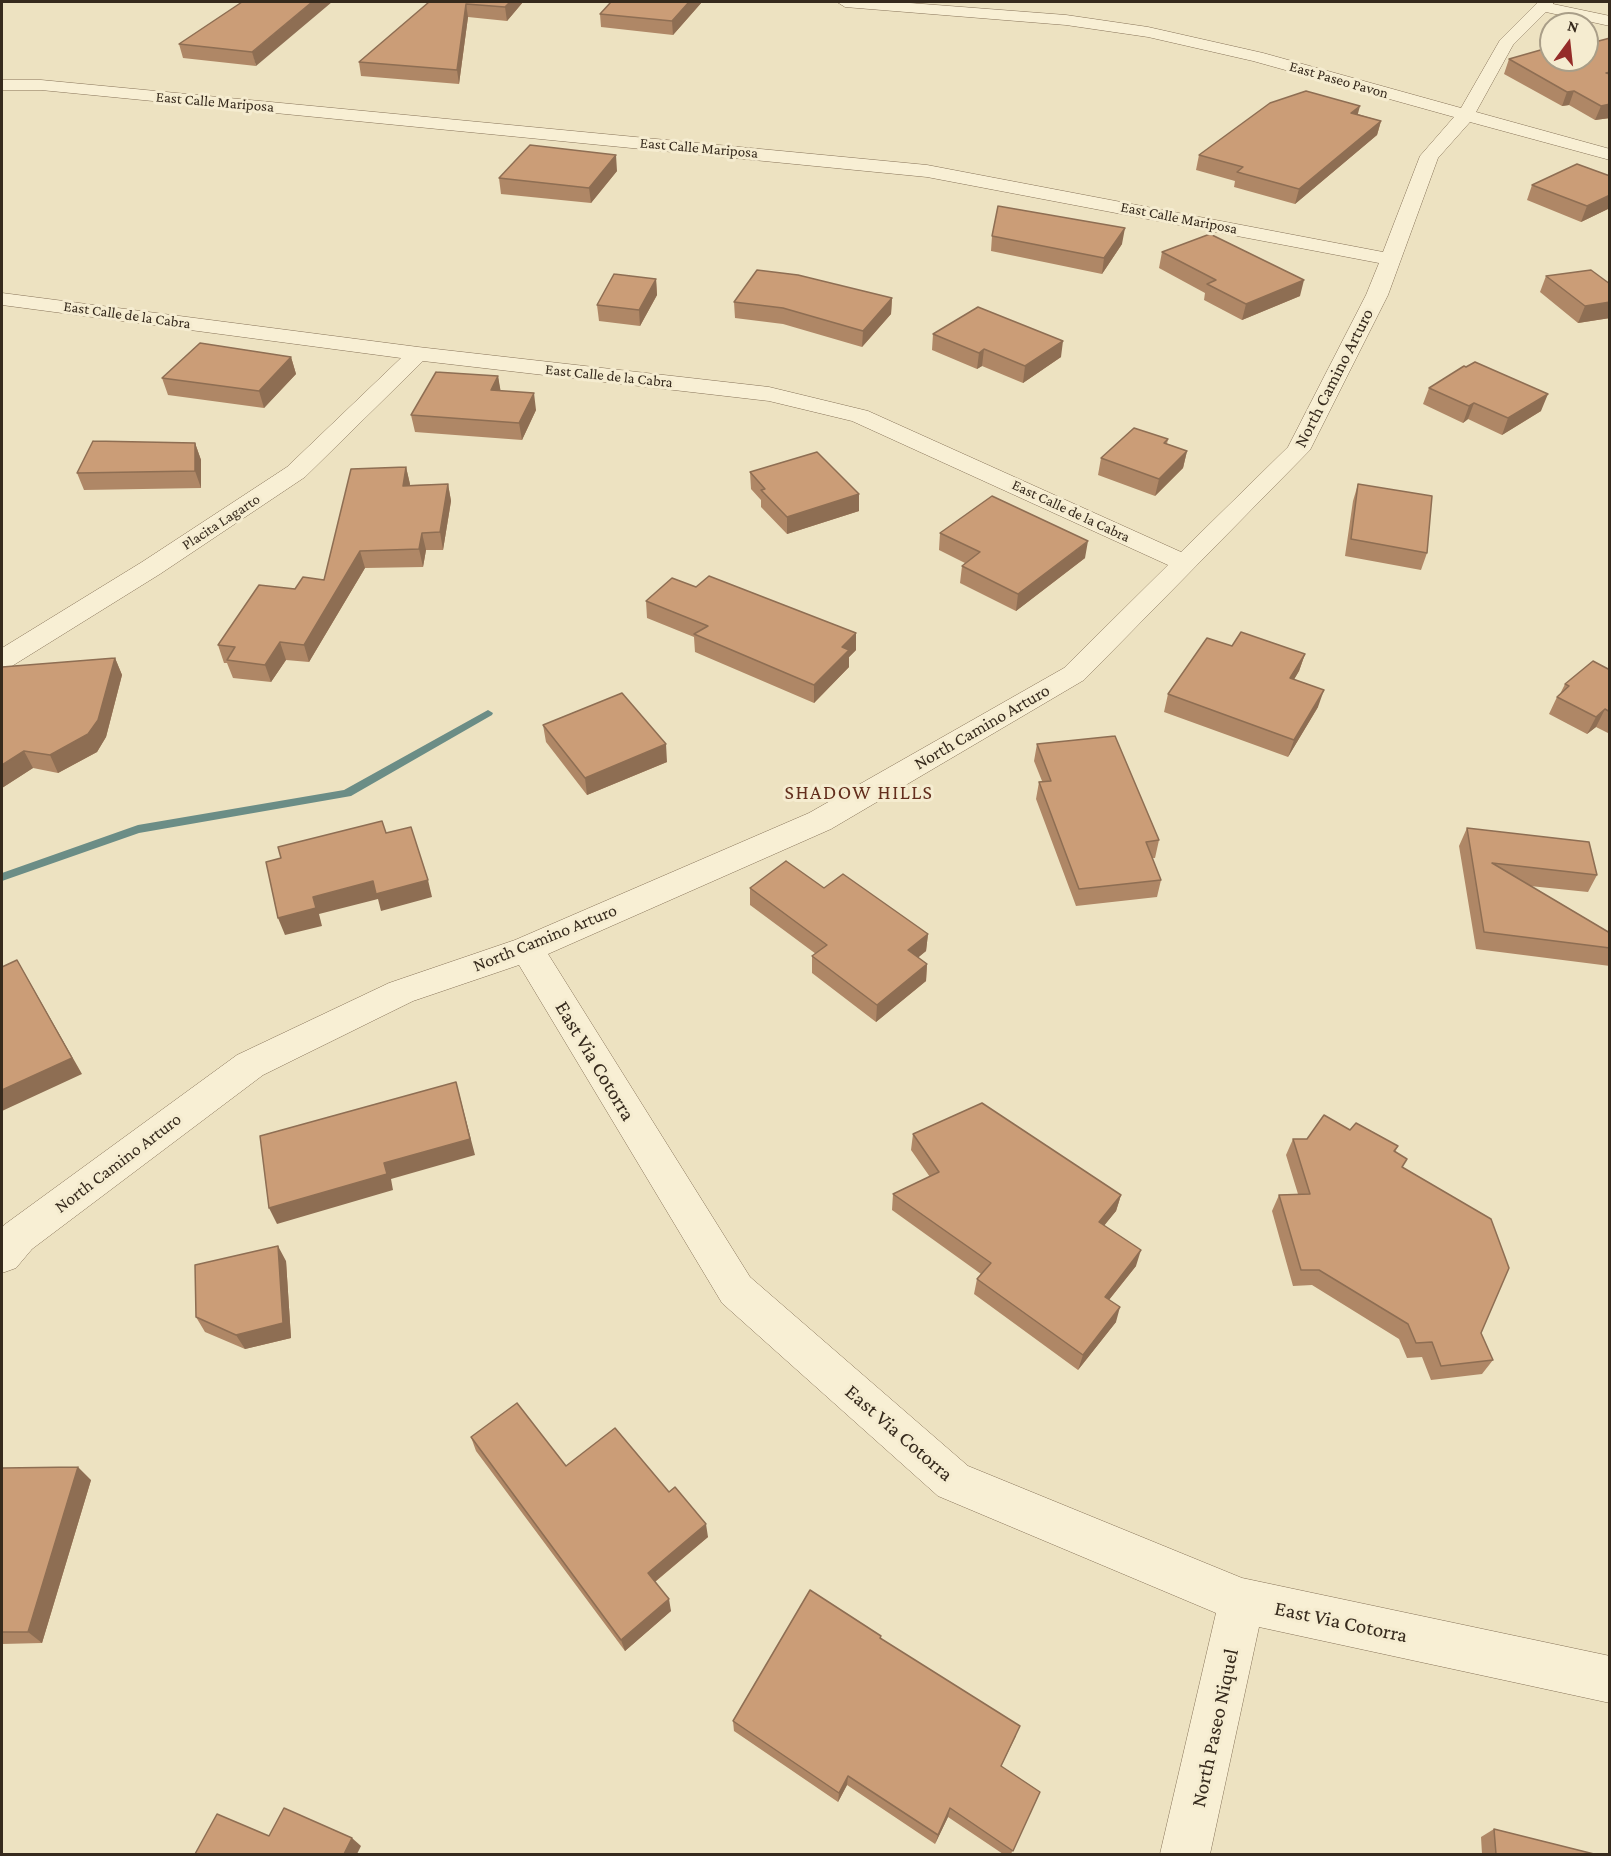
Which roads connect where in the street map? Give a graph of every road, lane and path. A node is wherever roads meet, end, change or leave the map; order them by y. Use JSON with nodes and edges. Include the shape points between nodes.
{"nodes":[{"id":1,"x":845,"y":2,"type":"edge"},
{"id":2,"x":1077,"y":2,"type":"edge"},
{"id":3,"x":1544,"y":4,"type":"edge"},
{"id":4,"x":1066,"y":20,"type":"junction"},
{"id":5,"x":1610,"y":21,"type":"edge"},
{"id":6,"x":2,"y":85,"type":"edge"},
{"id":7,"x":1466,"y":115,"type":"junction"},
{"id":8,"x":1610,"y":155,"type":"edge"},
{"id":9,"x":1390,"y":259,"type":"junction"},
{"id":10,"x":2,"y":299,"type":"edge"},
{"id":11,"x":418,"y":354,"type":"junction"},
{"id":12,"x":1185,"y":563,"type":"junction"},
{"id":13,"x":2,"y":660,"type":"edge"},
{"id":14,"x":527,"y":949,"type":"junction"},
{"id":15,"x":2,"y":1256,"type":"edge"},
{"id":16,"x":1242,"y":1601,"type":"junction"},
{"id":17,"x":1610,"y":1680,"type":"edge"},
{"id":18,"x":1185,"y":1854,"type":"edge"}],
"edges":[{"from":1,"to":4,"type":"street","name":"East Paseo Pavon"},
{"from":2,"to":4,"type":"street"},
{"from":3,"to":5,"type":"street"},
{"from":3,"to":7,"type":"street","name":"North Camino Arturo","via":[[1506,43]]},
{"from":4,"to":7,"type":"street","name":"East Paseo Pavon","via":[[1148,32],[1257,57]]},
{"from":6,"to":9,"type":"street","name":"East Calle Mariposa","via":[[52,86],[927,171]]},
{"from":7,"to":8,"type":"street","name":"East Paseo Pavon"},
{"from":7,"to":9,"type":"street","name":"North Camino Arturo","via":[[1428,156]]},
{"from":9,"to":12,"type":"street","name":"North Camino Arturo","via":[[1377,295],[1298,450]]},
{"from":10,"to":11,"type":"street","name":"East Calle de la Cabra"},
{"from":11,"to":12,"type":"street","name":"East Calle de la Cabra","via":[[769,394],[861,416]]},
{"from":11,"to":13,"type":"street","name":"Placita Lagarto","via":[[297,472]]},
{"from":12,"to":14,"type":"street","name":"North Camino Arturo","via":[[1074,674],[820,821]]},
{"from":14,"to":15,"type":"street","name":"North Camino Arturo","via":[[400,993],[250,1065],[18,1238]]},
{"from":14,"to":16,"type":"street","name":"East Via Cotorra","via":[[736,1290],[953,1481]]},
{"from":16,"to":17,"type":"street","name":"East Via Cotorra"},
{"from":16,"to":18,"type":"street","name":"North Paseo Niquel"}]}
